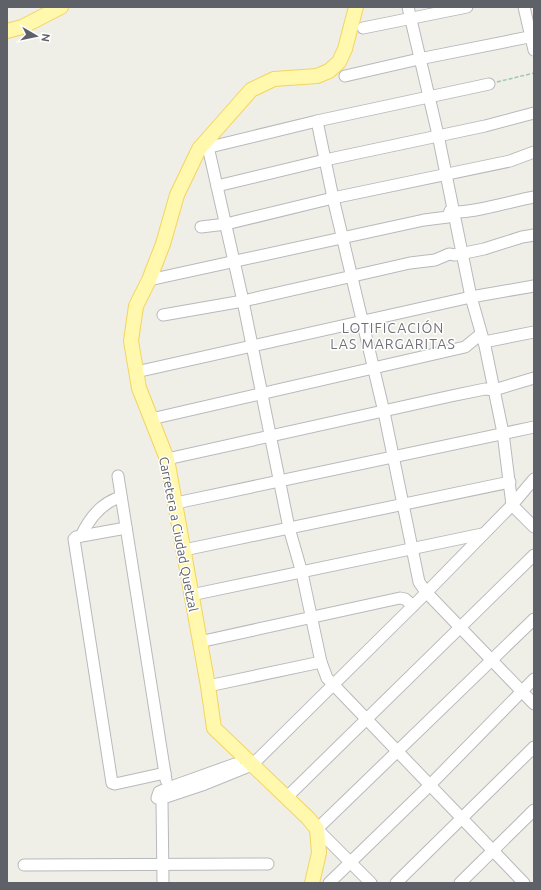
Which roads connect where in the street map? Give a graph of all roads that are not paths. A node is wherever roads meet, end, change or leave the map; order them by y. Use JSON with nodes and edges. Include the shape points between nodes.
{"nodes":[{"id":1,"x":61,"y":7,"type":"edge"},
{"id":2,"x":356,"y":7,"type":"edge"},
{"id":3,"x":408,"y":7,"type":"edge"},
{"id":4,"x":467,"y":7,"type":"edge"},
{"id":5,"x":527,"y":9,"type":"edge"},
{"id":6,"x":410,"y":19,"type":"junction"},
{"id":7,"x":364,"y":28,"type":"dead end"},
{"id":8,"x":7,"y":31,"type":"edge"},
{"id":9,"x":533,"y":37,"type":"edge"},
{"id":10,"x":534,"y":50,"type":"edge"},
{"id":11,"x":419,"y":59,"type":"junction"},
{"id":12,"x":345,"y":76,"type":"dead end"},
{"id":13,"x":489,"y":84,"type":"road end"},
{"id":14,"x":428,"y":97,"type":"junction"},
{"id":15,"x":534,"y":113,"type":"edge"},
{"id":16,"x":317,"y":121,"type":"junction"},
{"id":17,"x":438,"y":135,"type":"junction"},
{"id":18,"x":534,"y":152,"type":"edge"},
{"id":19,"x":325,"y":160,"type":"junction"},
{"id":20,"x":445,"y":174,"type":"junction"},
{"id":21,"x":217,"y":186,"type":"junction"},
{"id":22,"x":534,"y":197,"type":"edge"},
{"id":23,"x":333,"y":198,"type":"junction"},
{"id":24,"x":454,"y":212,"type":"junction"},
{"id":25,"x":226,"y":224,"type":"junction"},
{"id":26,"x":201,"y":227,"type":"dead end"},
{"id":27,"x":534,"y":235,"type":"edge"},
{"id":28,"x":342,"y":238,"type":"junction"},
{"id":29,"x":462,"y":252,"type":"junction"},
{"id":30,"x":234,"y":262,"type":"junction"},
{"id":31,"x":351,"y":276,"type":"junction"},
{"id":32,"x":149,"y":280,"type":"junction"},
{"id":33,"x":534,"y":286,"type":"edge"},
{"id":34,"x":471,"y":297,"type":"junction"},
{"id":35,"x":243,"y":301,"type":"junction"},
{"id":36,"x":163,"y":315,"type":"dead end"},
{"id":37,"x":361,"y":322,"type":"junction"},
{"id":38,"x":534,"y":332,"type":"edge"},
{"id":39,"x":483,"y":338,"type":"junction"},
{"id":40,"x":252,"y":346,"type":"junction"},
{"id":41,"x":372,"y":368,"type":"junction"},
{"id":42,"x":136,"y":372,"type":"junction"},
{"id":43,"x":534,"y":378,"type":"edge"},
{"id":44,"x":494,"y":390,"type":"junction"},
{"id":45,"x":262,"y":392,"type":"junction"},
{"id":46,"x":384,"y":412,"type":"junction"},
{"id":47,"x":151,"y":419,"type":"junction"},
{"id":48,"x":534,"y":427,"type":"edge"},
{"id":49,"x":503,"y":433,"type":"junction"},
{"id":50,"x":271,"y":436,"type":"junction"},
{"id":51,"x":394,"y":458,"type":"junction"},
{"id":52,"x":167,"y":459,"type":"junction"},
{"id":53,"x":118,"y":476,"type":"dead end"},
{"id":54,"x":534,"y":479,"type":"edge"},
{"id":55,"x":280,"y":481,"type":"junction"},
{"id":56,"x":510,"y":482,"type":"junction"},
{"id":57,"x":121,"y":497,"type":"junction"},
{"id":58,"x":176,"y":504,"type":"junction"},
{"id":59,"x":403,"y":505,"type":"junction"},
{"id":60,"x":512,"y":505,"type":"junction"},
{"id":61,"x":534,"y":527,"type":"edge"},
{"id":62,"x":126,"y":528,"type":"junction"},
{"id":63,"x":289,"y":528,"type":"junction"},
{"id":64,"x":482,"y":534,"type":"junction"},
{"id":65,"x":81,"y":536,"type":"junction"},
{"id":66,"x":411,"y":549,"type":"junction"},
{"id":67,"x":184,"y":550,"type":"junction"},
{"id":68,"x":534,"y":555,"type":"edge"},
{"id":69,"x":302,"y":573,"type":"junction"},
{"id":70,"x":426,"y":592,"type":"junction"},
{"id":71,"x":191,"y":595,"type":"junction"},
{"id":72,"x":411,"y":604,"type":"junction"},
{"id":73,"x":312,"y":616,"type":"junction"},
{"id":74,"x":534,"y":619,"type":"edge"},
{"id":75,"x":460,"y":627,"type":"junction"},
{"id":76,"x":199,"y":642,"type":"junction"},
{"id":77,"x":492,"y":660,"type":"junction"},
{"id":78,"x":321,"y":662,"type":"junction"},
{"id":79,"x":534,"y":679,"type":"edge"},
{"id":80,"x":329,"y":681,"type":"junction"},
{"id":81,"x":208,"y":686,"type":"junction"},
{"id":82,"x":522,"y":691,"type":"junction"},
{"id":83,"x":534,"y":704,"type":"edge"},
{"id":84,"x":366,"y":719,"type":"junction"},
{"id":85,"x":534,"y":747,"type":"edge"},
{"id":86,"x":398,"y":752,"type":"junction"},
{"id":87,"x":249,"y":762,"type":"junction"},
{"id":88,"x":165,"y":773,"type":"junction"},
{"id":89,"x":430,"y":785,"type":"junction"},
{"id":90,"x":168,"y":792,"type":"junction"},
{"id":91,"x":286,"y":798,"type":"junction"},
{"id":92,"x":534,"y":810,"type":"edge"},
{"id":93,"x":461,"y":818,"type":"junction"},
{"id":94,"x":317,"y":829,"type":"junction"},
{"id":95,"x":493,"y":850,"type":"junction"},
{"id":96,"x":350,"y":862,"type":"junction"},
{"id":97,"x":160,"y":864,"type":"junction"},
{"id":98,"x":268,"y":864,"type":"dead end"},
{"id":99,"x":24,"y":865,"type":"dead end"},
{"id":100,"x":534,"y":880,"type":"edge"},
{"id":101,"x":157,"y":883,"type":"edge"},
{"id":102,"x":163,"y":883,"type":"edge"},
{"id":103,"x":312,"y":883,"type":"edge"},
{"id":104,"x":329,"y":883,"type":"edge"},
{"id":105,"x":371,"y":883,"type":"edge"},
{"id":106,"x":396,"y":883,"type":"edge"},
{"id":107,"x":460,"y":883,"type":"edge"},
{"id":108,"x":524,"y":883,"type":"edge"},
{"id":109,"x":530,"y":883,"type":"edge"}],
"edges":[{"from":1,"to":8,"type":"main road","via":[[22,27]]},
{"from":2,"to":32,"type":"main road","name":"Carretera a Ciudad Quetzal","via":[[339,62],[329,71],[317,76],[274,79],[251,90],[199,149],[177,195],[163,244]]},
{"from":3,"to":6,"type":"street"},
{"from":4,"to":6,"type":"street"},
{"from":5,"to":9,"type":"street"},
{"from":6,"to":7,"type":"street"},
{"from":6,"to":11,"type":"street"},
{"from":9,"to":10,"type":"street"},
{"from":9,"to":11,"type":"street"},
{"from":11,"to":12,"type":"street"},
{"from":11,"to":14,"type":"street"},
{"from":13,"to":14,"type":"street"},
{"from":14,"to":16,"type":"street"},
{"from":14,"to":17,"type":"street"},
{"from":15,"to":17,"type":"street"},
{"from":16,"to":19,"type":"street"},
{"from":16,"to":21,"type":"street","via":[[210,147]]},
{"from":17,"to":19,"type":"street"},
{"from":17,"to":20,"type":"street"},
{"from":18,"to":20,"type":"street","via":[[510,161]]},
{"from":19,"to":21,"type":"street"},
{"from":19,"to":23,"type":"street"},
{"from":20,"to":23,"type":"street"},
{"from":20,"to":24,"type":"street"},
{"from":21,"to":25,"type":"street"},
{"from":22,"to":24,"type":"street"},
{"from":23,"to":25,"type":"street"},
{"from":23,"to":28,"type":"street"},
{"from":24,"to":28,"type":"street","via":[[450,211],[448,217]]},
{"from":24,"to":29,"type":"street"},
{"from":25,"to":26,"type":"street"},
{"from":25,"to":30,"type":"street"},
{"from":27,"to":29,"type":"street","via":[[484,249]]},
{"from":28,"to":30,"type":"street"},
{"from":28,"to":31,"type":"street"},
{"from":29,"to":31,"type":"street","via":[[435,260]]},
{"from":29,"to":34,"type":"street"},
{"from":30,"to":32,"type":"street"},
{"from":30,"to":35,"type":"street"},
{"from":31,"to":35,"type":"street"},
{"from":31,"to":37,"type":"street"},
{"from":32,"to":42,"type":"main road","name":"Carretera a Ciudad Quetzal","via":[[136,306],[131,341]]},
{"from":33,"to":34,"type":"street"},
{"from":34,"to":37,"type":"street"},
{"from":34,"to":39,"type":"street"},
{"from":35,"to":36,"type":"street"},
{"from":35,"to":40,"type":"street"},
{"from":37,"to":40,"type":"street"},
{"from":37,"to":41,"type":"street"},
{"from":38,"to":39,"type":"street"},
{"from":39,"to":41,"type":"street","via":[[465,347]]},
{"from":39,"to":44,"type":"street"},
{"from":40,"to":42,"type":"street"},
{"from":40,"to":45,"type":"street"},
{"from":41,"to":45,"type":"street"},
{"from":41,"to":46,"type":"street"},
{"from":42,"to":47,"type":"main road","name":"Carretera a Ciudad Quetzal","via":[[139,388]]},
{"from":43,"to":44,"type":"street"},
{"from":44,"to":46,"type":"street","via":[[486,389]]},
{"from":44,"to":49,"type":"street"},
{"from":45,"to":47,"type":"street"},
{"from":45,"to":50,"type":"street"},
{"from":46,"to":50,"type":"street"},
{"from":46,"to":51,"type":"street"},
{"from":47,"to":52,"type":"main road","name":"Carretera a Ciudad Quetzal"},
{"from":48,"to":49,"type":"street"},
{"from":49,"to":51,"type":"street"},
{"from":49,"to":56,"type":"street"},
{"from":50,"to":52,"type":"street"},
{"from":50,"to":55,"type":"street"},
{"from":51,"to":55,"type":"street"},
{"from":51,"to":59,"type":"street"},
{"from":52,"to":58,"type":"main road","name":"Carretera a Ciudad Quetzal"},
{"from":53,"to":57,"type":"street"},
{"from":54,"to":60,"type":"street"},
{"from":55,"to":58,"type":"street"},
{"from":55,"to":63,"type":"street"},
{"from":56,"to":59,"type":"street"},
{"from":56,"to":60,"type":"street"},
{"from":57,"to":62,"type":"street"},
{"from":57,"to":65,"type":"street","via":[[110,500],[101,507]]},
{"from":58,"to":67,"type":"main road","name":"Carretera a Ciudad Quetzal"},
{"from":59,"to":63,"type":"street"},
{"from":59,"to":66,"type":"street"},
{"from":60,"to":61,"type":"street"},
{"from":60,"to":64,"type":"street"},
{"from":62,"to":65,"type":"street"},
{"from":62,"to":88,"type":"street"},
{"from":63,"to":67,"type":"street"},
{"from":63,"to":69,"type":"street"},
{"from":64,"to":66,"type":"street"},
{"from":64,"to":70,"type":"street"},
{"from":65,"to":88,"type":"street","via":[[74,539],[112,783]]},
{"from":66,"to":69,"type":"street"},
{"from":66,"to":70,"type":"street","via":[[419,582]]},
{"from":67,"to":71,"type":"main road","name":"Carretera a Ciudad Quetzal"},
{"from":68,"to":75,"type":"street"},
{"from":69,"to":71,"type":"street"},
{"from":69,"to":73,"type":"street"},
{"from":70,"to":72,"type":"street","via":[[417,595]]},
{"from":70,"to":75,"type":"street"},
{"from":71,"to":76,"type":"main road","name":"Carretera a Ciudad Quetzal"},
{"from":72,"to":73,"type":"street","via":[[400,598]]},
{"from":72,"to":80,"type":"street"},
{"from":73,"to":76,"type":"street"},
{"from":73,"to":78,"type":"street"},
{"from":74,"to":77,"type":"street"},
{"from":75,"to":77,"type":"street"},
{"from":75,"to":84,"type":"street"},
{"from":76,"to":81,"type":"main road","name":"Carretera a Ciudad Quetzal"},
{"from":77,"to":82,"type":"street"},
{"from":77,"to":86,"type":"street"},
{"from":78,"to":80,"type":"street"},
{"from":78,"to":81,"type":"street"},
{"from":79,"to":82,"type":"street"},
{"from":80,"to":84,"type":"street"},
{"from":80,"to":87,"type":"street"},
{"from":81,"to":87,"type":"main road","name":"Carretera a Ciudad Quetzal","via":[[214,728]]},
{"from":82,"to":83,"type":"street"},
{"from":82,"to":89,"type":"street"},
{"from":84,"to":86,"type":"street"},
{"from":84,"to":91,"type":"street"},
{"from":85,"to":93,"type":"street"},
{"from":86,"to":89,"type":"street"},
{"from":86,"to":94,"type":"street"},
{"from":87,"to":90,"type":"street"},
{"from":87,"to":91,"type":"main road","name":"Carretera a Ciudad Quetzal"},
{"from":88,"to":90,"type":"street"},
{"from":89,"to":93,"type":"street"},
{"from":89,"to":96,"type":"street"},
{"from":90,"to":97,"type":"street","via":[[159,792],[156,800]]},
{"from":91,"to":94,"type":"main road","name":"Carretera a Ciudad Quetzal"},
{"from":92,"to":95,"type":"street"},
{"from":93,"to":95,"type":"street"},
{"from":93,"to":106,"type":"street"},
{"from":94,"to":96,"type":"street"},
{"from":94,"to":103,"type":"main road","via":[[319,853]]},
{"from":95,"to":107,"type":"street"},
{"from":95,"to":108,"type":"street"},
{"from":96,"to":104,"type":"street"},
{"from":96,"to":105,"type":"street"},
{"from":97,"to":98,"type":"street"},
{"from":97,"to":99,"type":"street"},
{"from":97,"to":101,"type":"street"},
{"from":97,"to":102,"type":"street"},
{"from":100,"to":109,"type":"street"}]}
